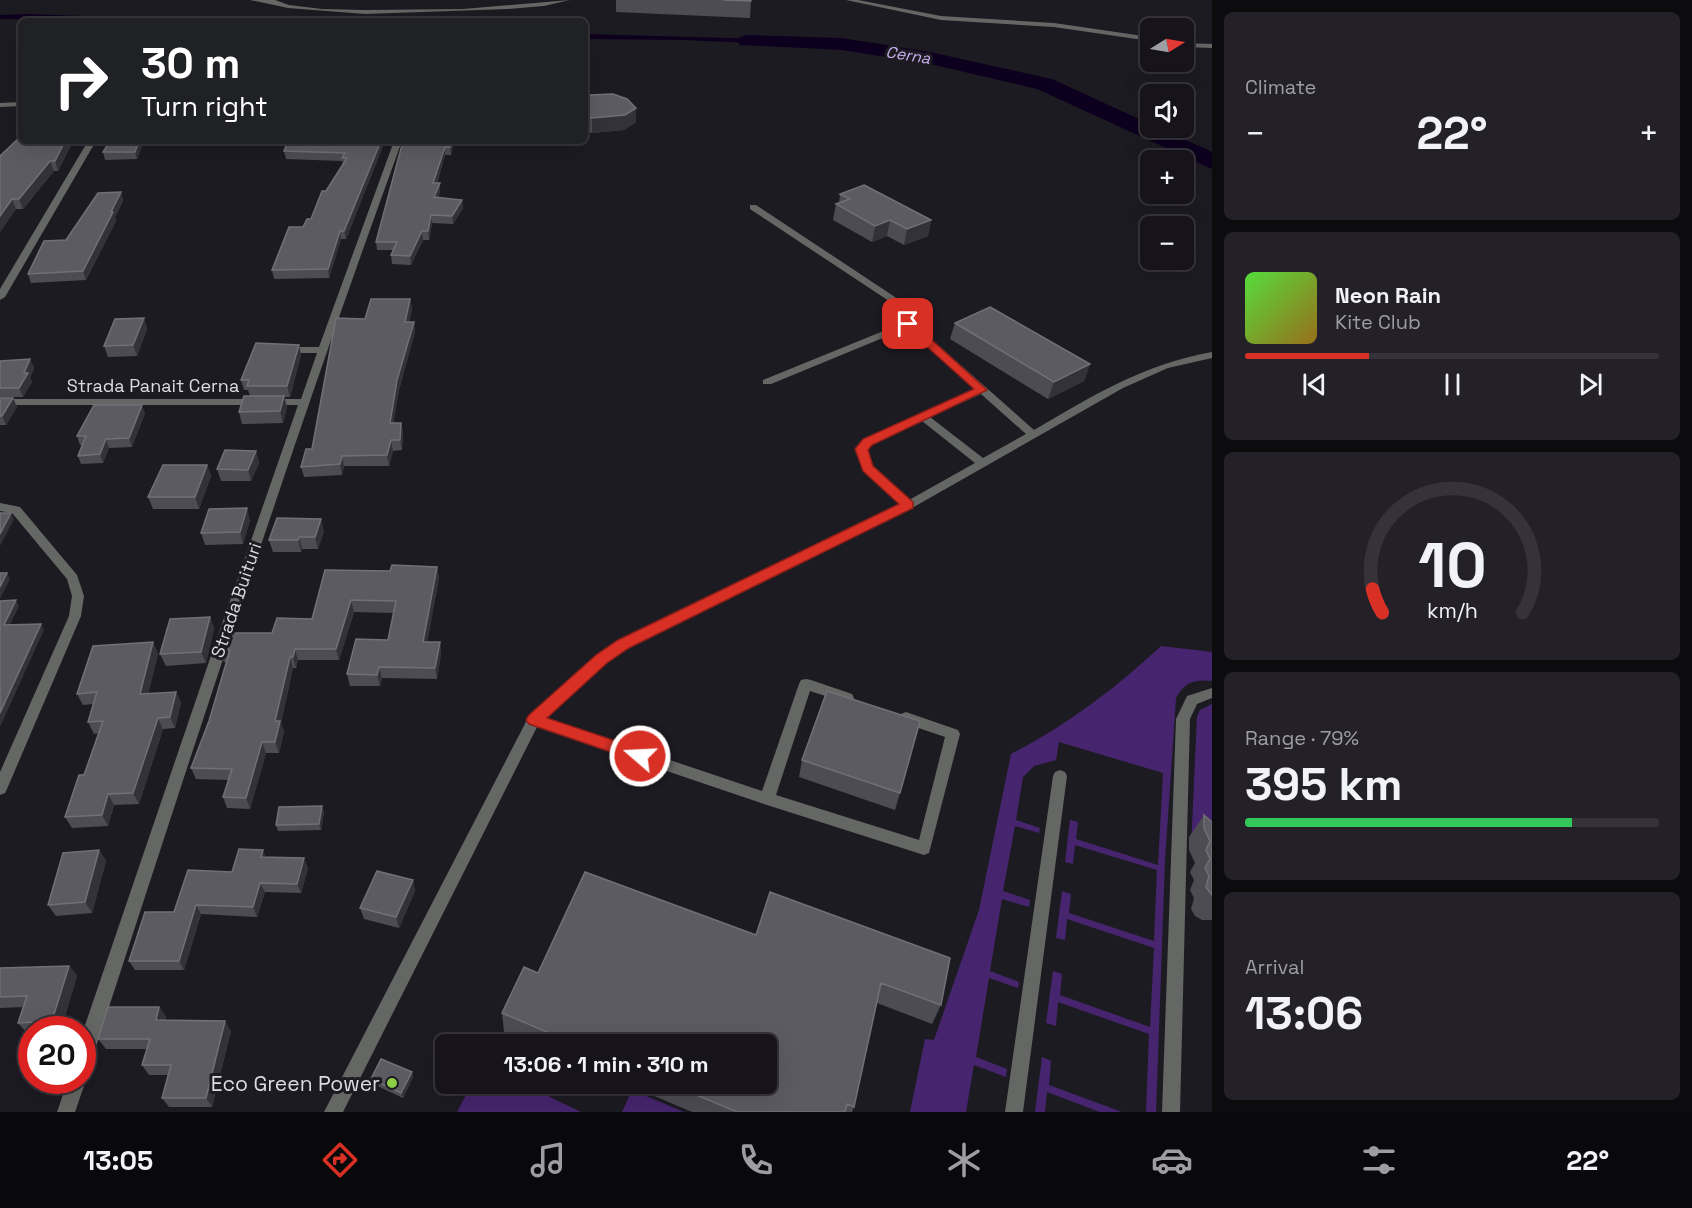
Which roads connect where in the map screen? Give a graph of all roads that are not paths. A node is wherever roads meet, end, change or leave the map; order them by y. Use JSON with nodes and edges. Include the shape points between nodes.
{"nodes":[{"id":1,"x":253,"y":0,"type":"edge"},
{"id":2,"x":567,"y":0,"type":"edge"},
{"id":3,"x":849,"y":0,"type":"edge"},
{"id":4,"x":271,"y":1,"type":"edge"},
{"id":5,"x":1140,"y":38,"type":"edge"},
{"id":6,"x":1194,"y":45,"type":"edge"},
{"id":7,"x":1212,"y":46,"type":"edge"},
{"id":8,"x":18,"y":104,"type":"edge"},
{"id":9,"x":0,"y":105,"type":"edge"},
{"id":10,"x":90,"y":144,"type":"edge"},
{"id":11,"x":398,"y":144,"type":"edge"},
{"id":12,"x":753,"y":207,"type":"dead end"},
{"id":13,"x":0,"y":297,"type":"edge"},
{"id":14,"x":908,"y":324,"type":"junction"},
{"id":15,"x":271,"y":350,"type":"edge"},
{"id":16,"x":323,"y":350,"type":"junction"},
{"id":17,"x":1212,"y":355,"type":"edge"},
{"id":18,"x":767,"y":382,"type":"dead end"},
{"id":19,"x":981,"y":390,"type":"junction"},
{"id":20,"x":0,"y":402,"type":"edge"},
{"id":21,"x":306,"y":402,"type":"junction"},
{"id":22,"x":924,"y":418,"type":"junction"},
{"id":23,"x":1033,"y":435,"type":"junction"},
{"id":24,"x":983,"y":464,"type":"junction"},
{"id":25,"x":908,"y":505,"type":"junction"},
{"id":26,"x":0,"y":507,"type":"edge"},
{"id":27,"x":1212,"y":693,"type":"edge"},
{"id":28,"x":863,"y":703,"type":"edge"},
{"id":29,"x":897,"y":715,"type":"edge"},
{"id":30,"x":534,"y":720,"type":"junction"},
{"id":31,"x":8,"y":755,"type":"edge"},
{"id":32,"x":1060,"y":776,"type":"dead end"},
{"id":33,"x":0,"y":789,"type":"edge"},
{"id":34,"x":767,"y":799,"type":"junction"},
{"id":35,"x":96,"y":1020,"type":"edge"},
{"id":36,"x":72,"y":1094,"type":"edge"},
{"id":37,"x":66,"y":1112,"type":"edge"},
{"id":38,"x":333,"y":1112,"type":"edge"},
{"id":39,"x":1014,"y":1112,"type":"edge"},
{"id":40,"x":1171,"y":1112,"type":"edge"}],
"edges":[{"from":1,"to":4,"type":"street"},
{"from":2,"to":4,"type":"street","via":[[527,8],[465,12],[299,8]]},
{"from":3,"to":5,"type":"street","via":[[941,18],[1054,25]]},
{"from":6,"to":7,"type":"street"},
{"from":8,"to":9,"type":"street"},
{"from":10,"to":13,"type":"street"},
{"from":11,"to":16,"type":"street","name":"Strada Buituri"},
{"from":12,"to":14,"type":"street","via":[[892,299]]},
{"from":14,"to":18,"type":"street"},
{"from":14,"to":19,"type":"street"},
{"from":15,"to":16,"type":"street"},
{"from":16,"to":21,"type":"street","name":"Strada Buituri"},
{"from":17,"to":23,"type":"street","via":[[1189,358],[1120,385]]},
{"from":19,"to":22,"type":"street"},
{"from":19,"to":23,"type":"street"},
{"from":20,"to":21,"type":"street","name":"Strada Panait Cerna"},
{"from":21,"to":35,"type":"street","name":"Strada Buituri"},
{"from":22,"to":24,"type":"street"},
{"from":22,"to":25,"type":"street","via":[[868,442],[861,449],[867,468]]},
{"from":23,"to":24,"type":"street"},
{"from":24,"to":25,"type":"street"},
{"from":25,"to":30,"type":"street","via":[[624,644]]},
{"from":26,"to":31,"type":"street","via":[[16,510],[26,520],[73,578],[78,596],[75,616]]},
{"from":27,"to":40,"type":"street","via":[[1192,700],[1183,719]]},
{"from":28,"to":34,"type":"street","via":[[806,684]]},
{"from":29,"to":34,"type":"street","via":[[953,734],[924,848]]},
{"from":30,"to":34,"type":"street"},
{"from":30,"to":38,"type":"street"},
{"from":31,"to":33,"type":"street"},
{"from":32,"to":39,"type":"street"},
{"from":36,"to":37,"type":"street"}]}
